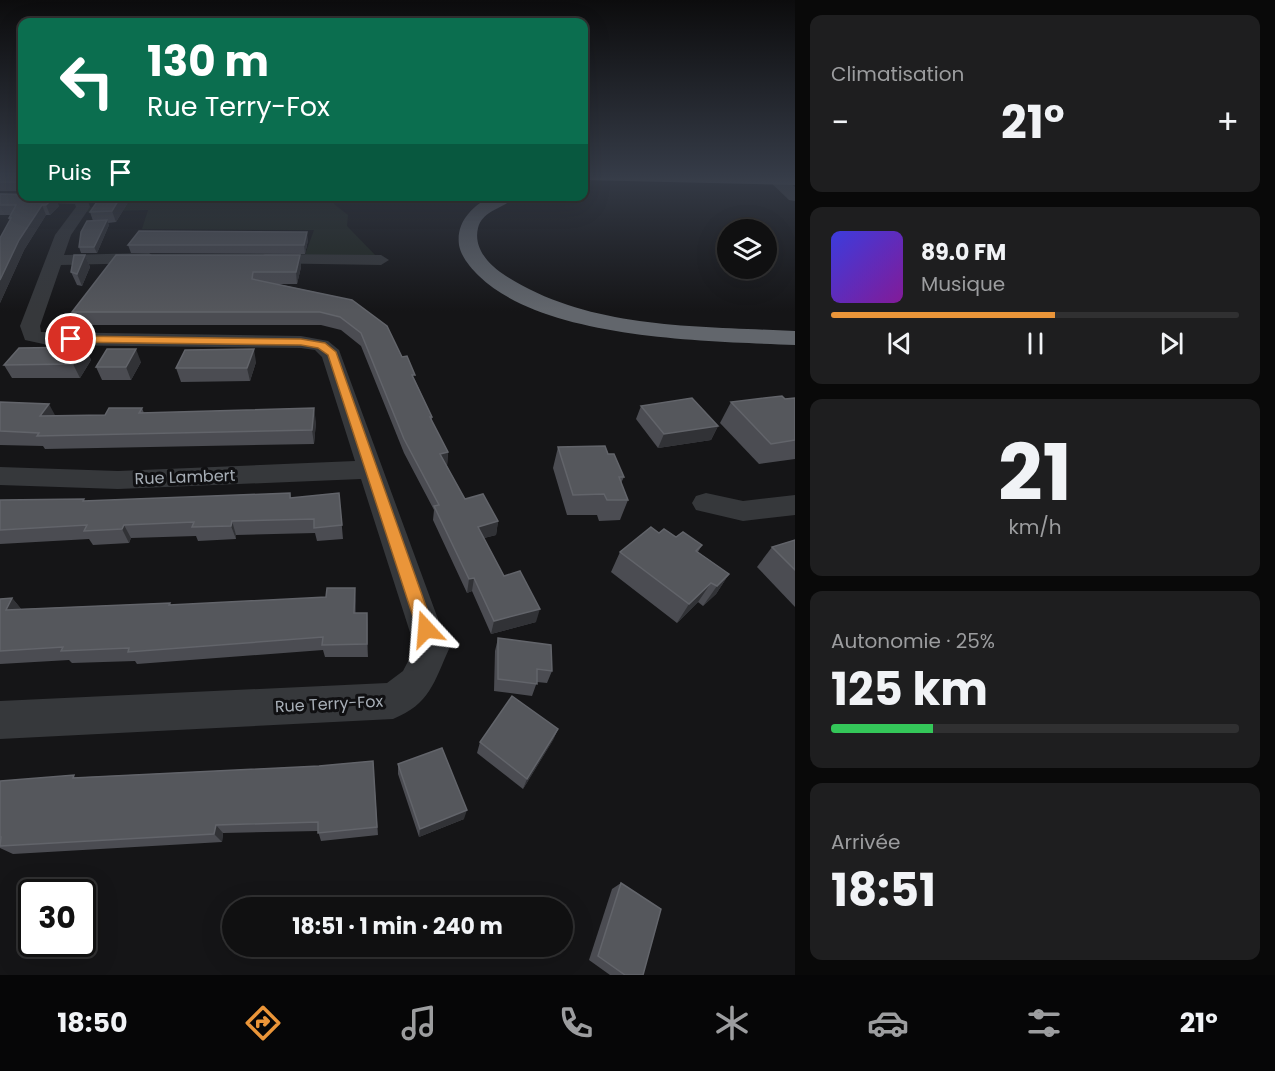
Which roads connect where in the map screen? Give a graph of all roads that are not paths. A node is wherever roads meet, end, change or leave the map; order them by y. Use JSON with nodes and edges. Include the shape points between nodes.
{"nodes":[{"id":1,"x":73,"y":220,"type":"edge"},
{"id":2,"x":473,"y":220,"type":"edge"},
{"id":3,"x":160,"y":258,"type":"edge"},
{"id":4,"x":252,"y":259,"type":"edge"},
{"id":5,"x":53,"y":260,"type":"junction"},
{"id":6,"x":381,"y":260,"type":"dead end"},
{"id":7,"x":795,"y":338,"type":"edge"},
{"id":8,"x":371,"y":469,"type":"junction"},
{"id":9,"x":0,"y":476,"type":"edge"},
{"id":10,"x":706,"y":503,"type":"dead end"},
{"id":11,"x":795,"y":505,"type":"edge"},
{"id":12,"x":0,"y":720,"type":"edge"}],
"edges":[{"from":1,"to":5,"type":"street","name":"Rue Terry-Fox"},
{"from":2,"to":7,"type":"highway","via":[[468,244],[490,274],[528,297],[576,315],[628,326]]},
{"from":3,"to":5,"type":"street"},
{"from":4,"to":6,"type":"street"},
{"from":5,"to":8,"type":"street","name":"Rue Terry-Fox","via":[[30,326],[32,336],[321,345],[332,354]]},
{"from":8,"to":9,"type":"street","name":"Rue Lambert","via":[[118,480]]},
{"from":8,"to":12,"type":"street","name":"Rue Terry-Fox","via":[[432,649],[416,683],[393,700]]},
{"from":10,"to":11,"type":"street","via":[[743,511]]}]}
